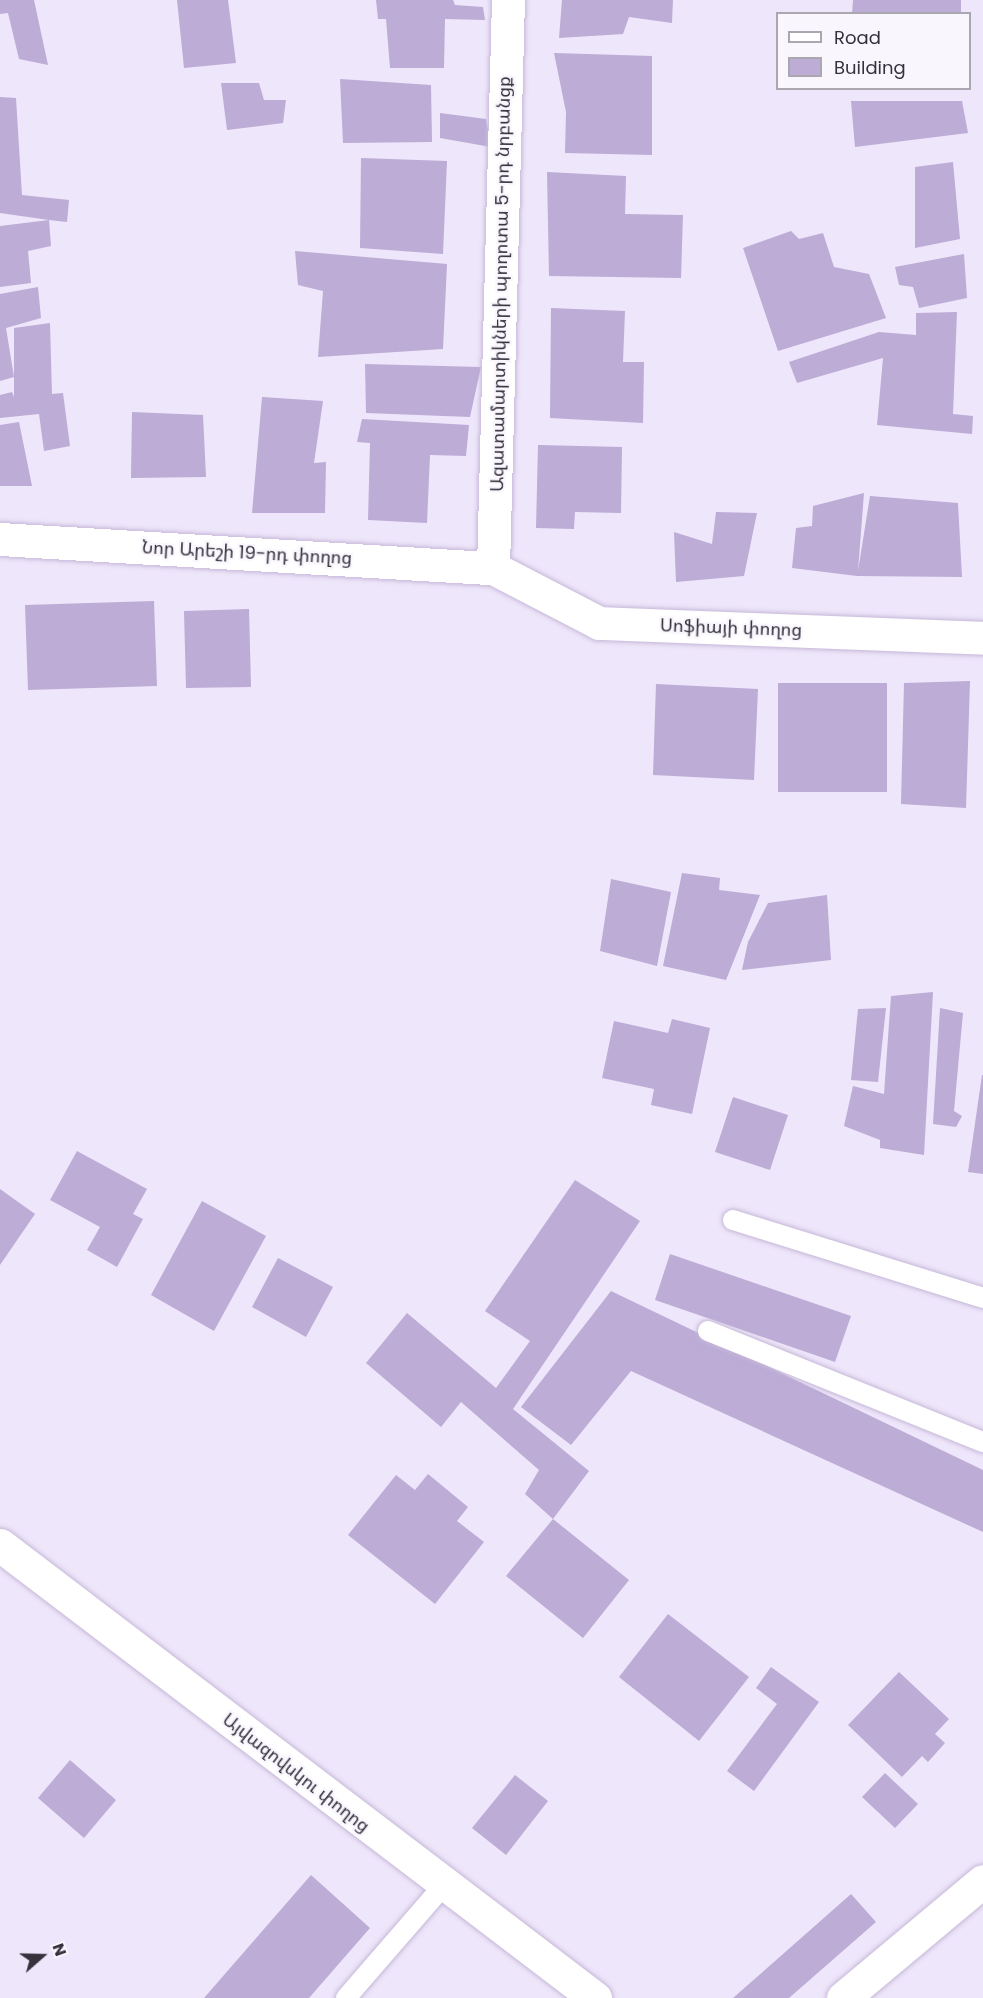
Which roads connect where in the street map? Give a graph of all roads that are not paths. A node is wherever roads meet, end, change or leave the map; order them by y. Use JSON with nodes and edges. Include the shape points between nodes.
{"nodes":[{"id":1,"x":508,"y":0,"type":"edge"},
{"id":2,"x":0,"y":539,"type":"edge"},
{"id":3,"x":493,"y":567,"type":"junction"},
{"id":4,"x":983,"y":638,"type":"edge"},
{"id":5,"x":733,"y":1220,"type":"dead end"},
{"id":6,"x":983,"y":1298,"type":"edge"},
{"id":7,"x":708,"y":1331,"type":"dead end"},
{"id":8,"x":983,"y":1442,"type":"edge"},
{"id":9,"x":0,"y":1545,"type":"edge"},
{"id":10,"x":983,"y":1881,"type":"edge"},
{"id":11,"x":443,"y":1886,"type":"junction"},
{"id":12,"x":346,"y":1998,"type":"edge"},
{"id":13,"x":595,"y":1998,"type":"edge"},
{"id":14,"x":843,"y":1998,"type":"edge"}],
"edges":[{"from":1,"to":3,"type":"street","name":"Ազատամարտիկների պողոտա 5-րդ նրբանցք"},
{"from":2,"to":3,"type":"street","name":"Նոր Արեշի 19-րդ փողոց"},
{"from":3,"to":4,"type":"street","name":"Սոֆիայի փողոց","via":[[599,623]]},
{"from":5,"to":6,"type":"lane"},
{"from":7,"to":8,"type":"lane"},
{"from":9,"to":11,"type":"street","name":"Այվազովսկու փողոց"},
{"from":10,"to":14,"type":"street"},
{"from":11,"to":12,"type":"lane"},
{"from":11,"to":13,"type":"street","name":"Այվազովսկու փողոց"}]}
